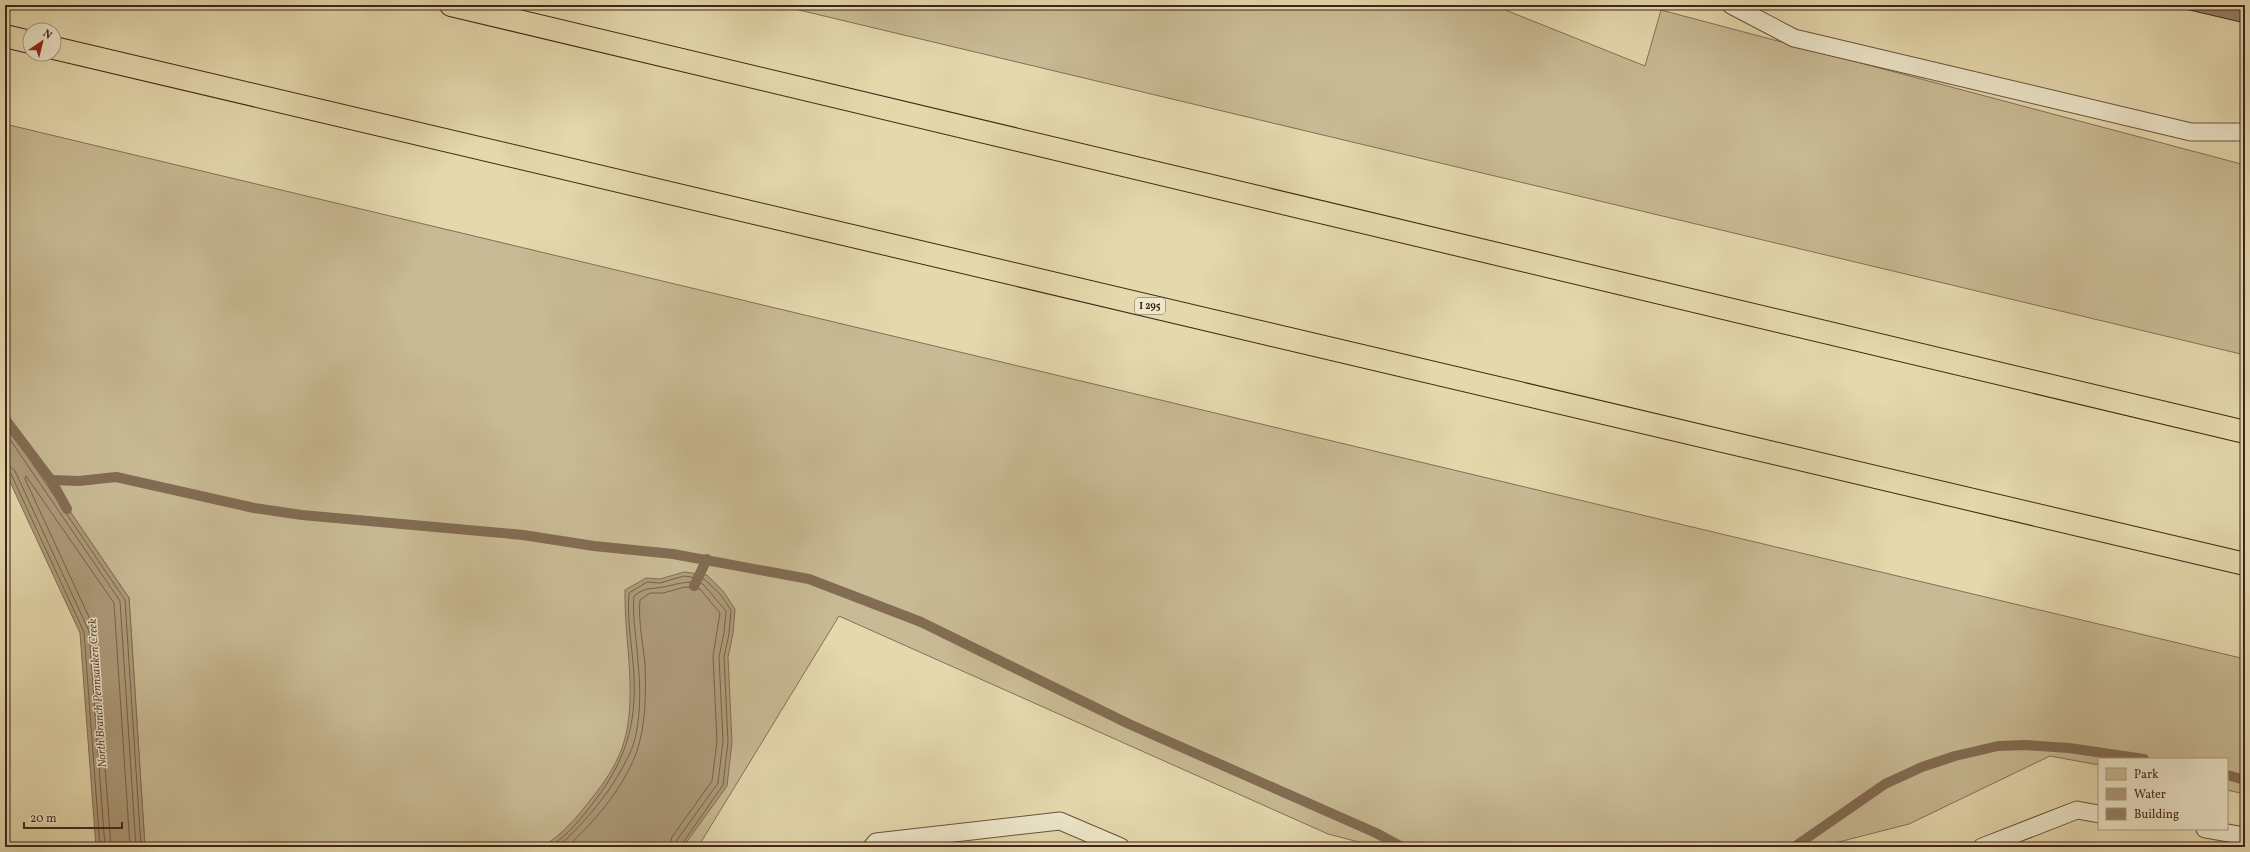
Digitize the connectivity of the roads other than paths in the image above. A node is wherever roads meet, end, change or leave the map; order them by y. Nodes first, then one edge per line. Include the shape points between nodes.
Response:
1 (451, 5) edge
2 (1731, 5) edge
3 (5, 36) edge
4 (22, 40) edge
5 (62, 50) edge
6 (2245, 132) edge
7 (2245, 432) edge
8 (2245, 564) edge
9 (2098, 814) edge
10 (2208, 830) edge
11 (2240, 839) edge
12 (872, 847) edge
13 (1122, 847) edge
14 (1982, 847) edge

1 - 7 highway
2 - 6 lane via 1802,40 2191,132
3 - 4 highway
5 - 8 highway, I 295
9 - 14 lane via 2076,810
10 - 11 lane
12 - 13 lane via 876,842 1060,821

